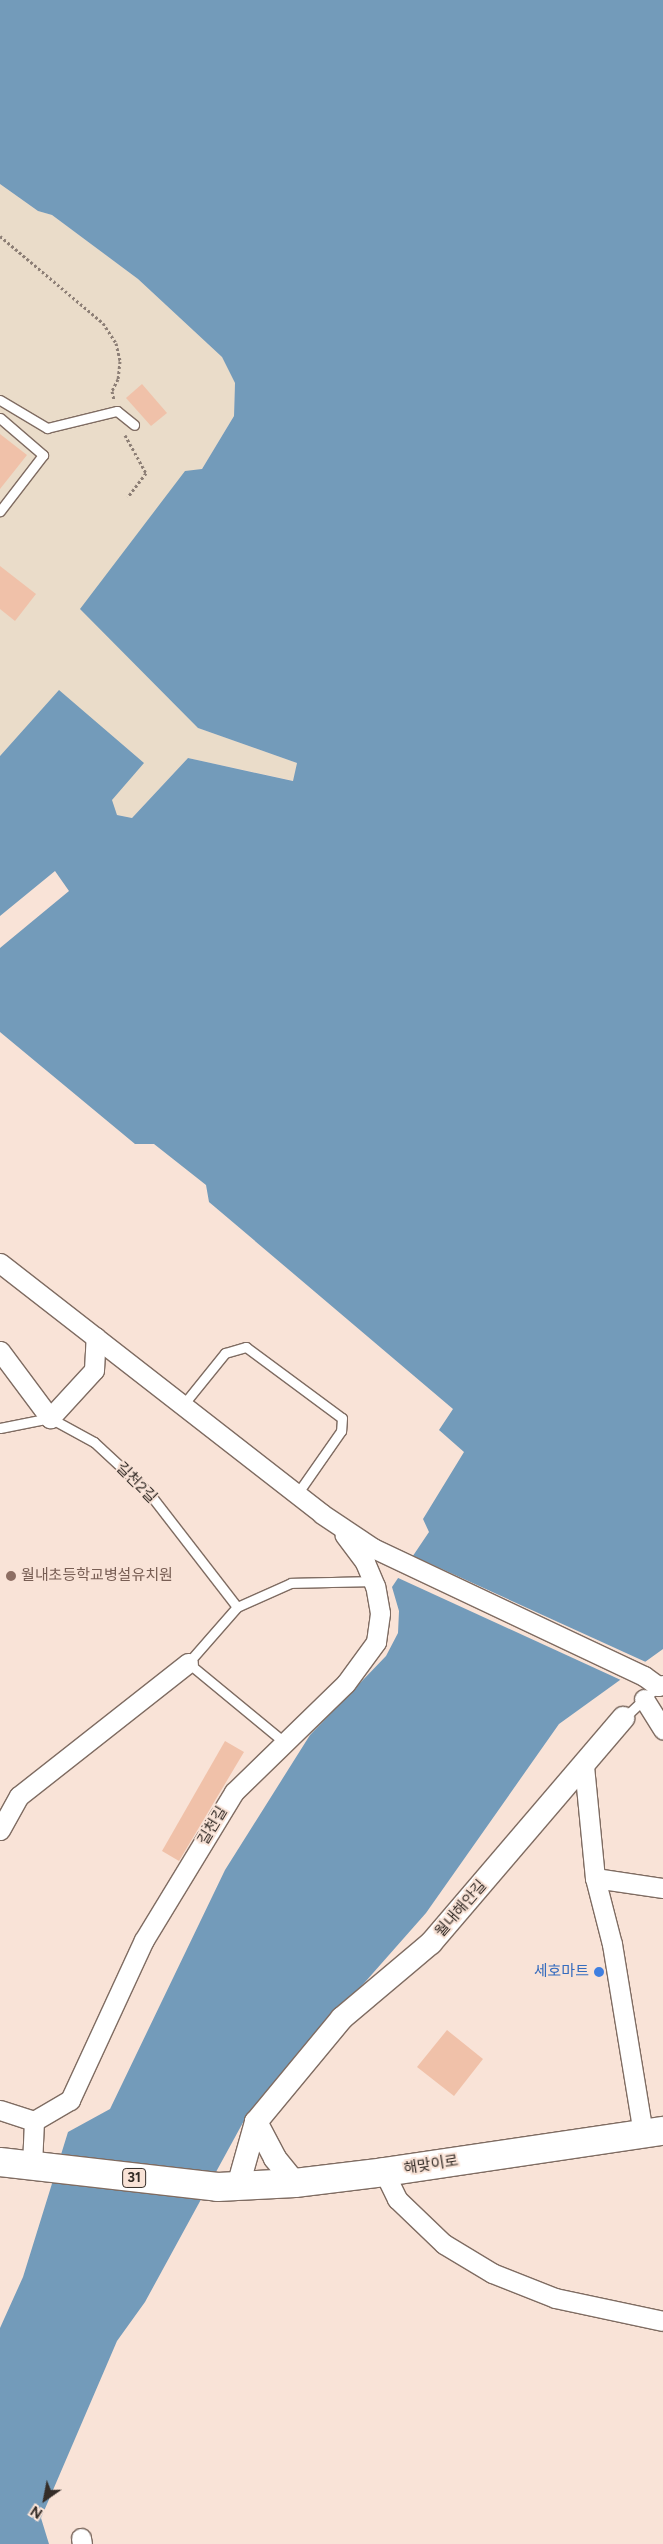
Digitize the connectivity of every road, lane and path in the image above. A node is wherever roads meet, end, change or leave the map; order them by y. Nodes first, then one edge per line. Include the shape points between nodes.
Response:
1 (0, 236) edge
2 (0, 400) edge
3 (117, 411) junction
4 (0, 418) edge
5 (134, 425) dead end
6 (128, 497) dead end
7 (0, 511) edge
8 (0, 1263) edge
9 (96, 1337) junction
10 (0, 1351) edge
11 (183, 1405) junction
12 (50, 1418) junction
13 (0, 1428) edge
14 (297, 1494) junction
15 (322, 1514) junction
16 (372, 1580) junction
17 (238, 1607) junction
18 (188, 1663) junction
19 (655, 1682) edge
20 (644, 1699) junction
21 (623, 1718) joint
22 (663, 1729) edge
23 (284, 1742) junction
24 (584, 1766) junction
25 (0, 1830) edge
26 (595, 1878) junction
27 (663, 1888) edge
28 (0, 2110) edge
29 (34, 2121) junction
30 (256, 2122) junction
31 (653, 2132) edge
32 (0, 2162) edge
33 (41, 2167) junction
34 (384, 2172) junction
35 (295, 2182) junction
36 (228, 2186) junction
37 (663, 2321) edge

1 - 3 path via 103,323 116,343 120,361 118,379 112,391
2 - 3 lane via 47,428
3 - 5 lane
3 - 6 path via 127,442 146,474
4 - 7 lane via 43,455
8 - 9 street
9 - 11 street
9 - 12 street via 94,1370
10 - 12 street
11 - 14 street
11 - 14 lane via 225,1353 246,1347 342,1418 341,1431
12 - 13 lane
12 - 17 lane, 길천2길 via 94,1442 149,1493
14 - 15 street
15 - 16 street, 길천길 via 346,1536 365,1562
15 - 19 street via 398,1563
16 - 17 lane via 291,1583
16 - 23 street, 길천길 via 380,1613 376,1642 346,1683
17 - 18 lane
18 - 23 lane
18 - 25 street via 19,1796
19 - 20 lane
20 - 21 lane
20 - 22 street
21 - 24 street, 월내해안길
23 - 29 street, 길천길 via 234,1792 144,1940 70,2100
24 - 26 street
24 - 30 street, 월내해안길 via 431,1943 342,2018
26 - 27 street
26 - 31 street, 해맞이로
28 - 29 street
29 - 33 street
30 - 35 street via 276,2158
30 - 36 street
31 - 34 main road, 해맞이로
32 - 33 main road, 31
33 - 36 main road, 31
34 - 35 main road, 해맞이로
34 - 37 street via 397,2199 444,2244 492,2273 556,2298
35 - 36 main road, 해맞이로

